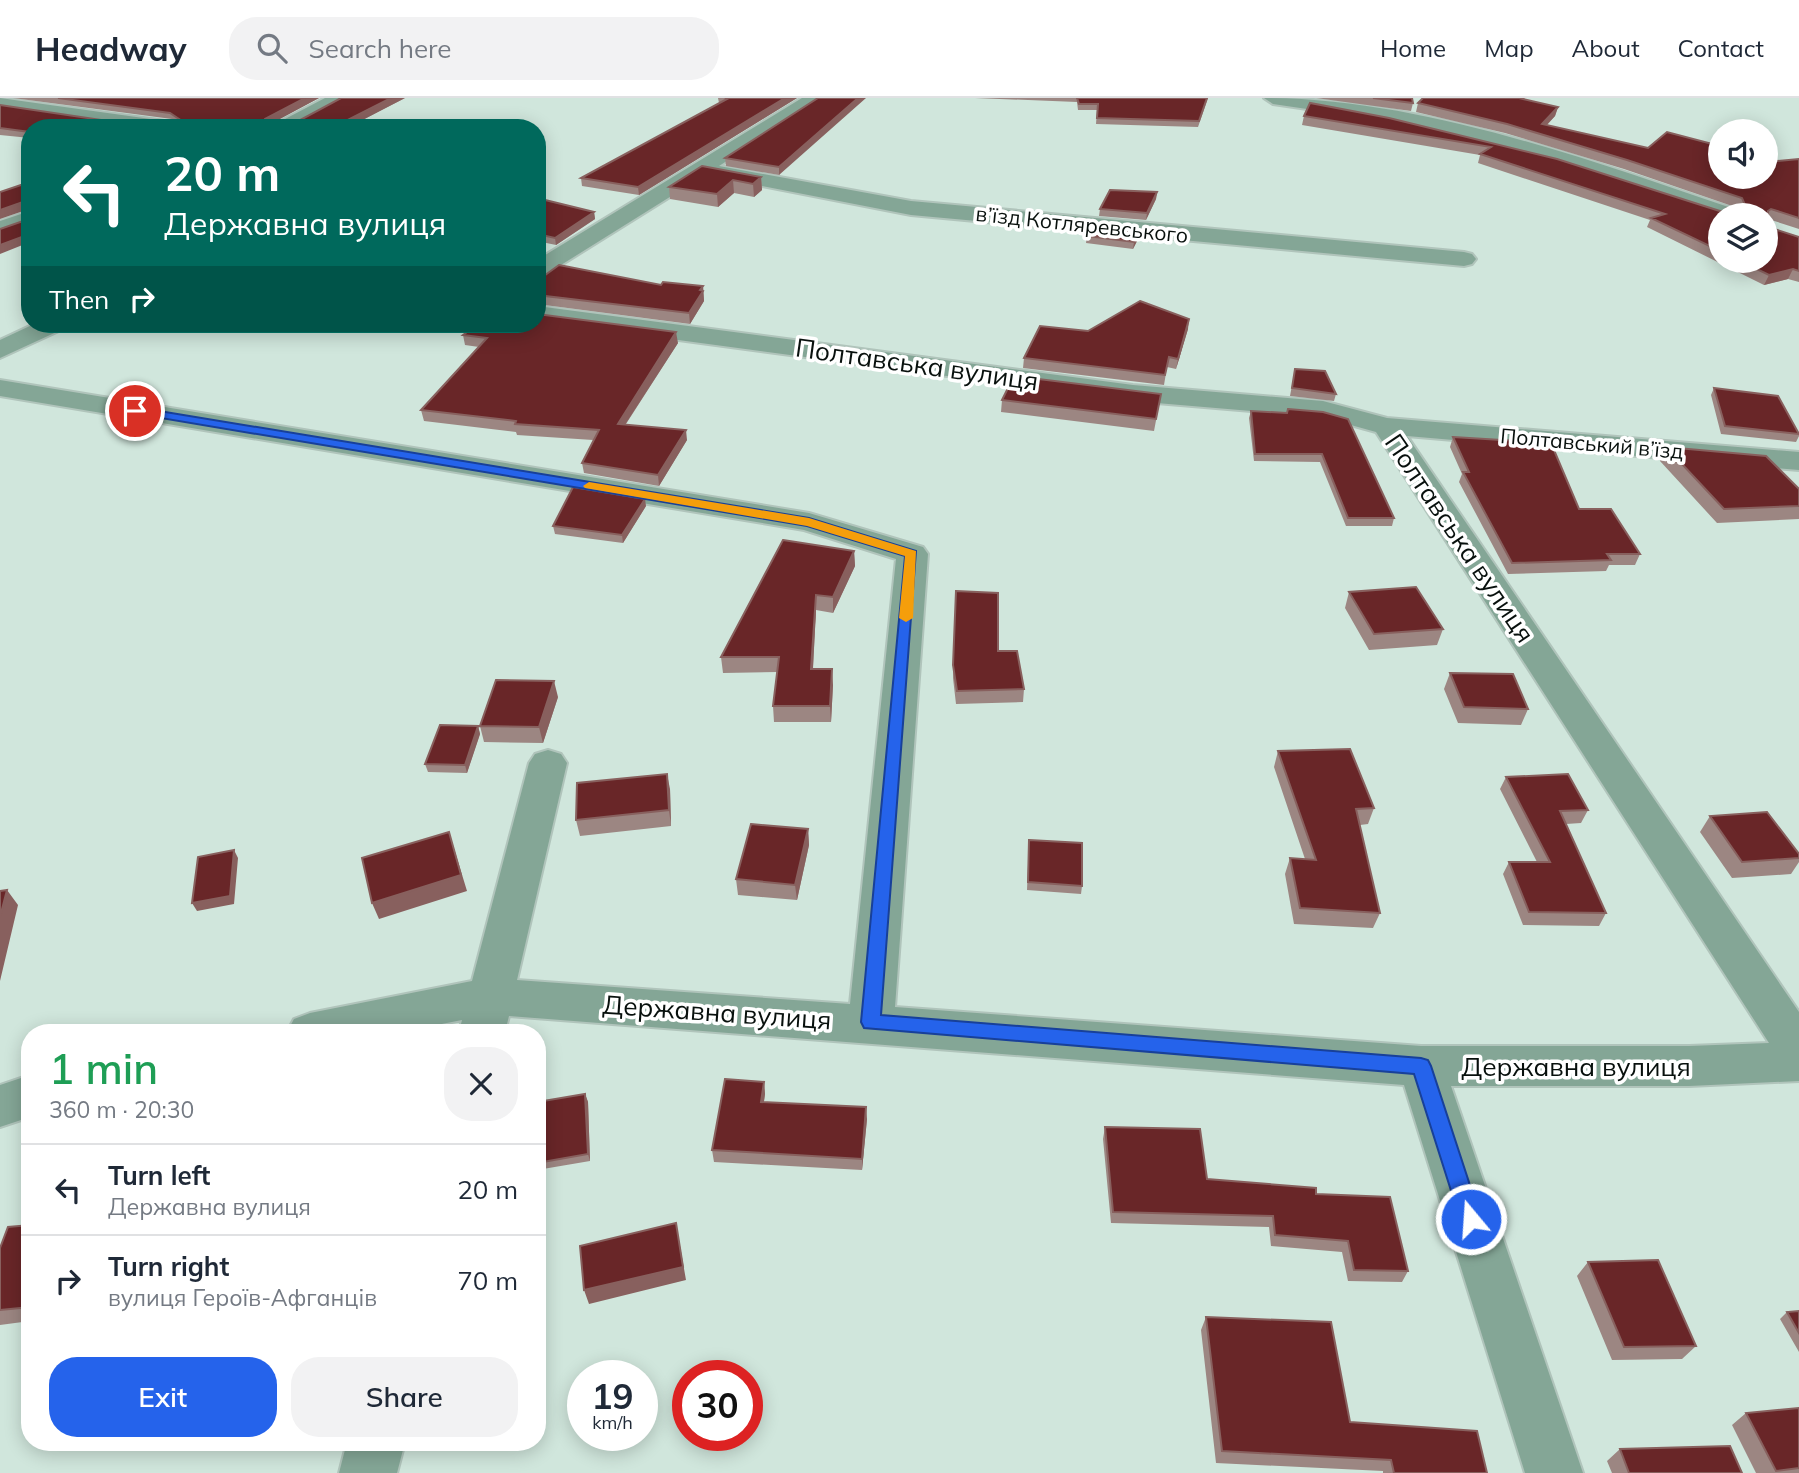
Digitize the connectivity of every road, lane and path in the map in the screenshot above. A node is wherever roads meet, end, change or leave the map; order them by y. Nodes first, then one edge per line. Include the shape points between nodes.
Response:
1 (340, 98) edge
2 (815, 98) edge
3 (1273, 98) edge
4 (0, 102) edge
5 (112, 119) edge
6 (297, 119) edge
7 (703, 170) junction
8 (1708, 208) edge
9 (21, 221) edge
10 (0, 228) edge
11 (1465, 259) dead end
12 (546, 265) edge
13 (546, 314) edge
14 (35, 333) edge
15 (0, 350) edge
16 (0, 388) edge
17 (1386, 426) junction
18 (1799, 461) edge
19 (548, 763) dead end
20 (487, 1014) edge
21 (871, 1022) junction
22 (389, 1024) edge
23 (1799, 1051) edge
24 (1799, 1061) edge
25 (1421, 1066) junction
26 (21, 1099) edge
27 (0, 1106) edge
28 (374, 1451) edge
29 (368, 1473) edge
30 (1553, 1473) edge

1 - 6 street
2 - 7 street
3 - 8 street via 1378,112
4 - 5 street
7 - 11 street, в’їзд Котляревського via 911,208
7 - 12 street
9 - 10 street
13 - 17 street, Полтавська вулиця via 1133,393 1323,409
14 - 15 street
16 - 21 street via 809,522 912,554
17 - 18 street, Полтавський в’їзд
17 - 23 street, Полтавська вулиця
19 - 20 street
20 - 21 street, Державна вулиця
20 - 22 street, Державна вулиця
21 - 25 street, Державна вулиця
24 - 25 street, Державна вулиця via 1689,1066
25 - 30 street
26 - 27 street
28 - 29 street

